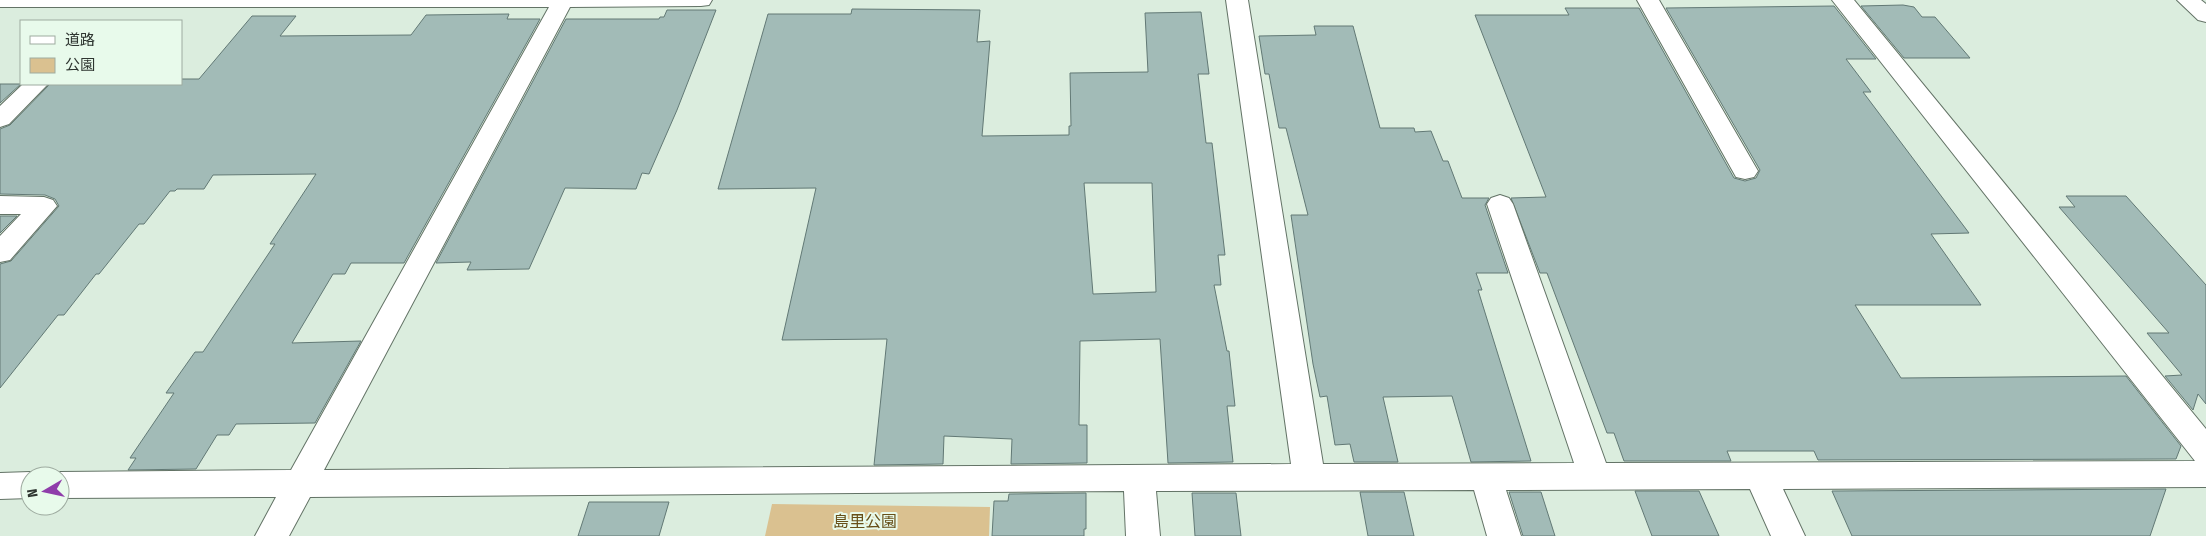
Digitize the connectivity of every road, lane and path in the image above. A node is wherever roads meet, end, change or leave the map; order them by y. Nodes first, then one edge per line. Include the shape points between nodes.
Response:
1 (702, 0) edge
2 (1237, 0) edge
3 (1648, 0) edge
4 (1843, 0) edge
5 (2188, 0) edge
6 (0, 1) edge
7 (118, 1) junction
8 (563, 1) edge
9 (2206, 16) edge
10 (99, 20) edge
11 (35, 85) edge
12 (0, 120) edge
13 (1744, 171) dead end
14 (1500, 204) dead end
15 (0, 205) edge
16 (0, 252) edge
17 (2206, 452) edge
18 (2206, 474) edge
19 (1309, 477) junction
20 (1595, 477) junction
21 (1761, 477) junction
22 (1139, 478) junction
23 (1486, 478) junction
24 (301, 483) junction
25 (20, 485) edge
26 (70, 485) edge
27 (0, 486) edge
28 (272, 536) edge
29 (1143, 536) edge
30 (1504, 536) edge
31 (1788, 536) edge

1 - 8 street
2 - 19 street
3 - 13 street
4 - 17 street
5 - 9 street
6 - 7 street
7 - 8 street
7 - 10 street
8 - 24 street
11 - 12 street
14 - 20 street
15 - 16 street via 44,206
18 - 21 street
19 - 22 street
19 - 23 street
20 - 21 street
20 - 23 street
21 - 31 street
22 - 24 street
22 - 29 street
23 - 30 street
24 - 26 street
24 - 28 street
25 - 27 street

